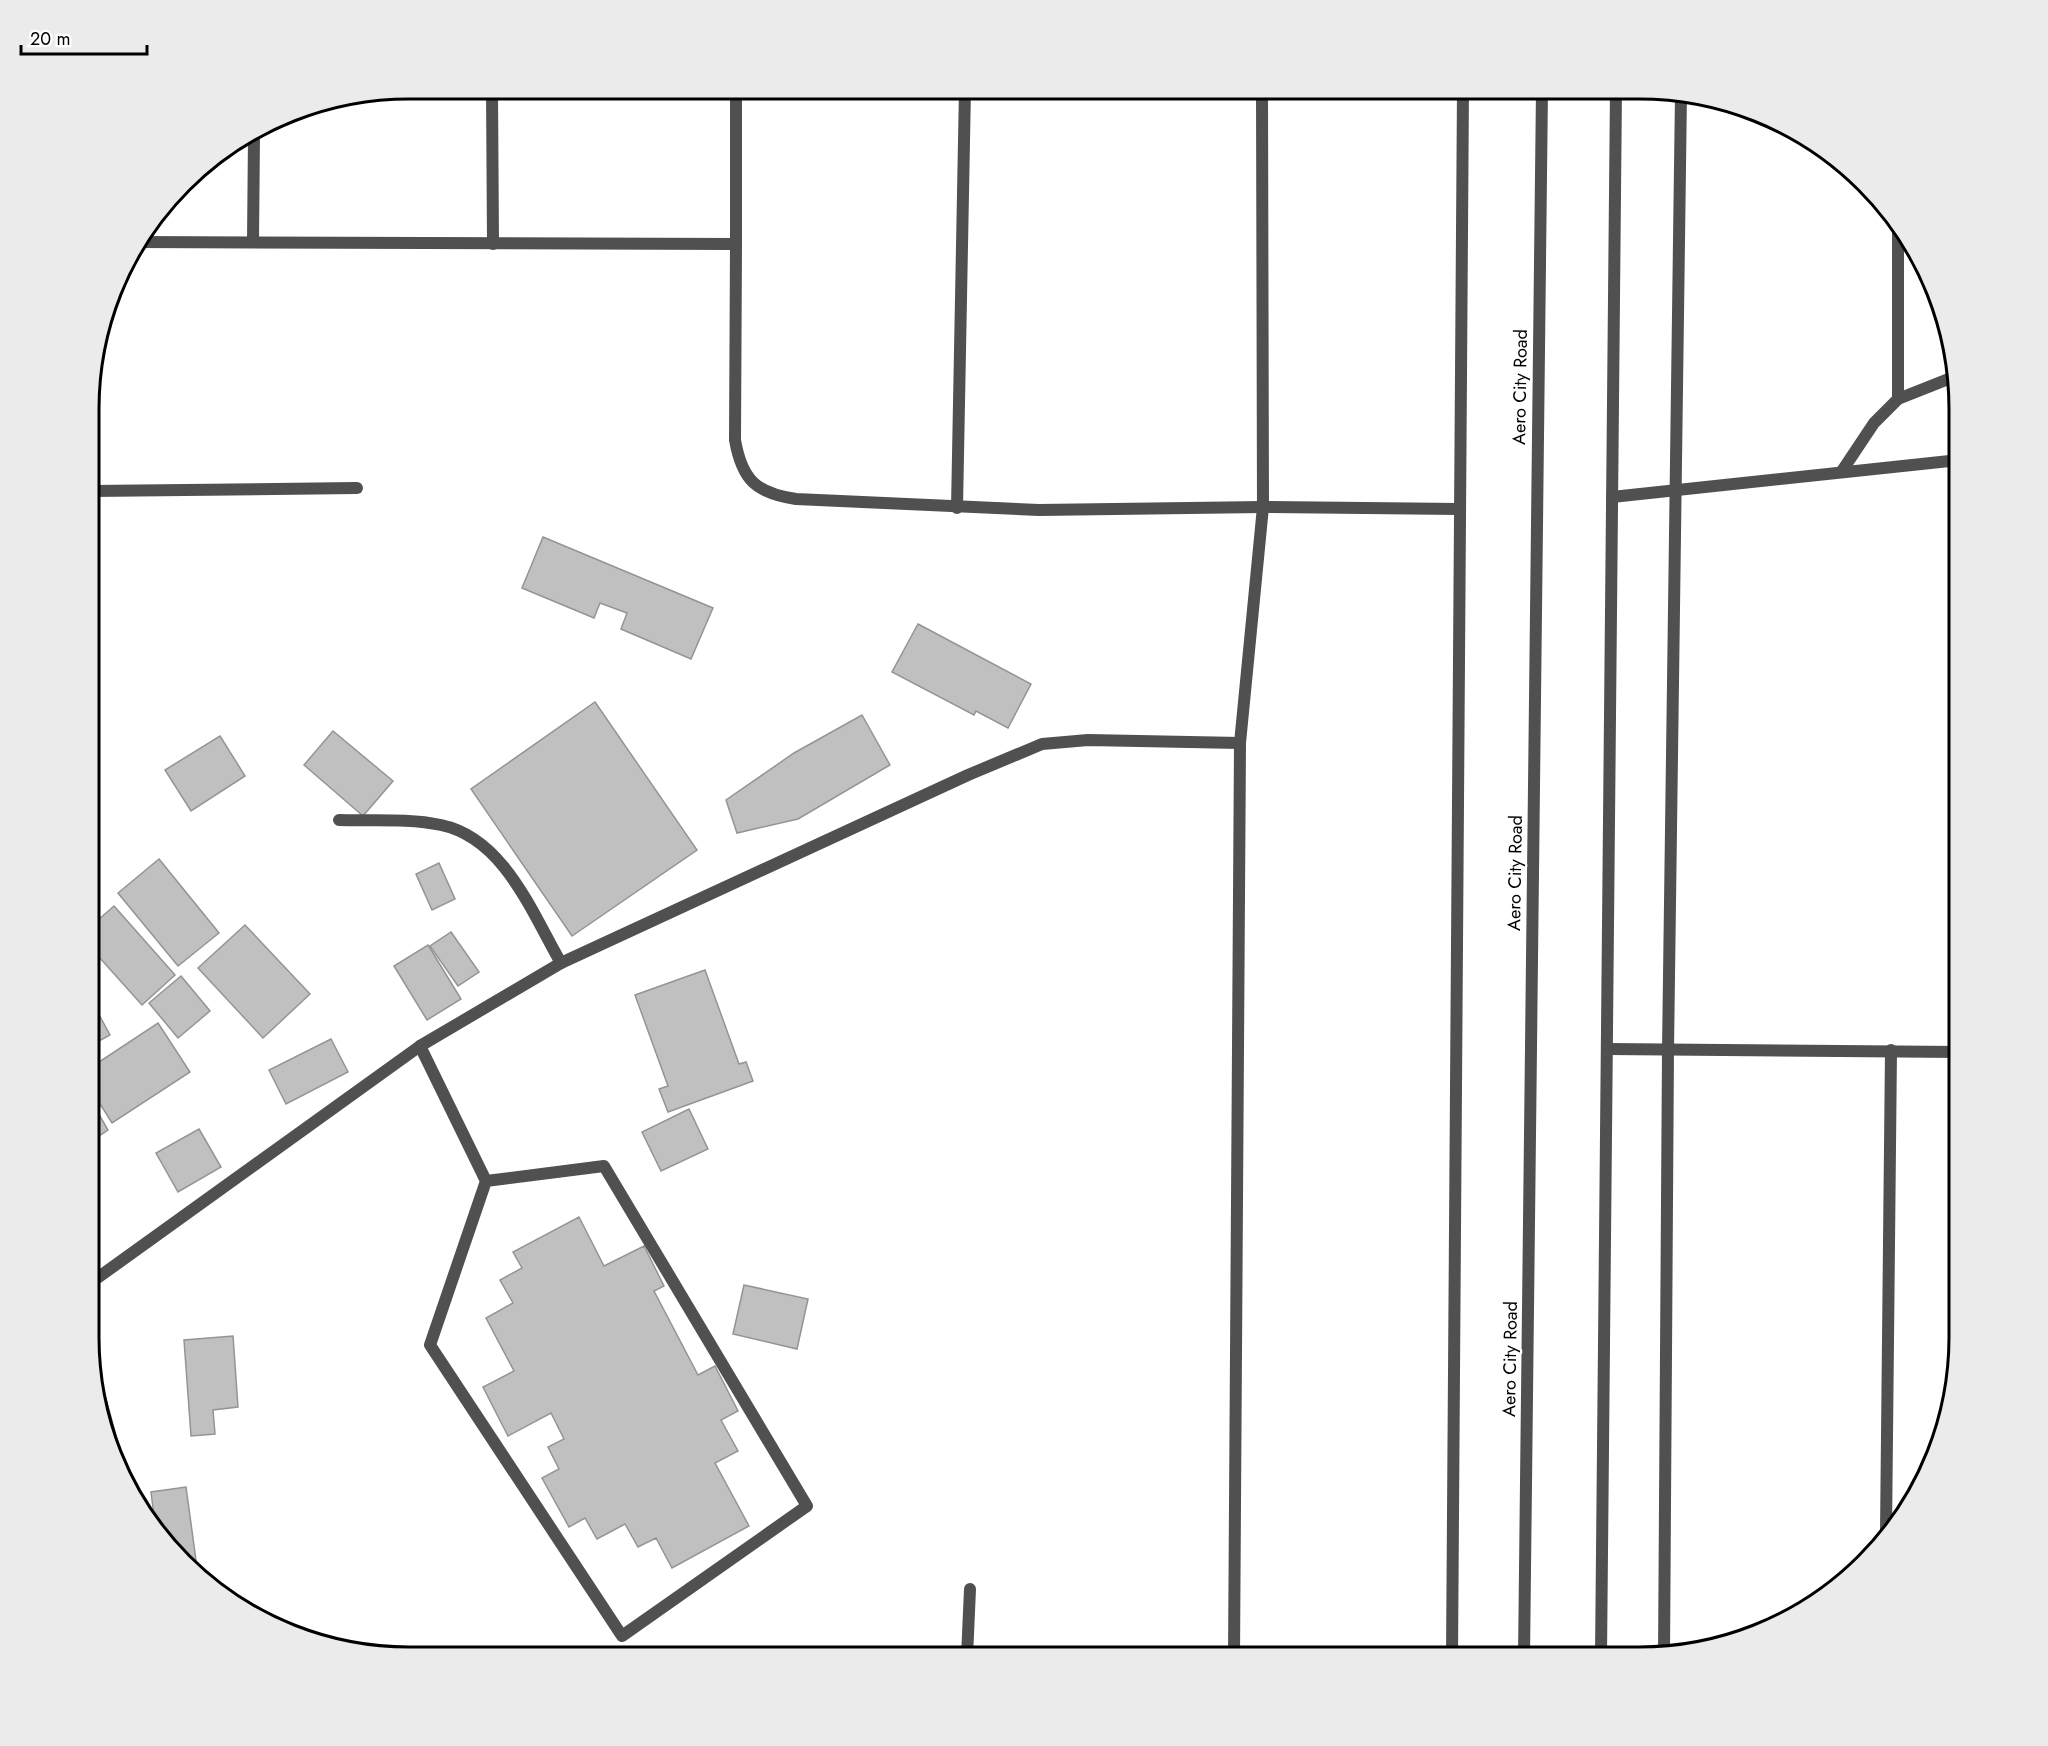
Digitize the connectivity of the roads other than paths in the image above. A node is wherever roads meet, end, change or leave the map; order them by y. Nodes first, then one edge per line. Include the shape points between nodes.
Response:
1 (492, 99) edge
2 (736, 99) edge
3 (965, 99) edge
4 (1262, 99) edge
5 (1463, 99) edge
6 (1542, 99) edge
7 (1616, 99) edge
8 (1681, 102) edge
9 (254, 140) edge
10 (1898, 239) edge
11 (254, 241) junction
12 (148, 242) edge
13 (493, 244) junction
14 (736, 244) junction
15 (1947, 380) edge
16 (1898, 399) junction
17 (1949, 461) edge
18 (1842, 471) junction
19 (357, 488) dead end
20 (1677, 488) junction
21 (99, 491) edge
22 (1612, 497) junction
23 (1263, 507) junction
24 (957, 508) junction
25 (1459, 509) junction
26 (1240, 743) junction
27 (339, 820) dead end
28 (561, 963) junction
29 (420, 1046) junction
30 (1608, 1049) junction
31 (1668, 1050) junction
32 (1891, 1050) junction
33 (1949, 1052) edge
34 (486, 1181) junction
35 (99, 1277) edge
36 (1886, 1524) edge
37 (970, 1589) dead end
38 (1664, 1646) edge
39 (967, 1647) edge
40 (1234, 1647) edge
41 (1452, 1647) edge
42 (1524, 1647) edge
43 (1601, 1647) edge

1 - 13 street
2 - 14 street
3 - 24 street
4 - 23 street
5 - 25 street
6 - 42 street, Aero City Road
7 - 22 street
8 - 20 street
9 - 11 street
10 - 16 street
11 - 12 street
11 - 13 street
13 - 14 street
14 - 24 street via 735,440 739,464 749,481 773,495 796,499
15 - 16 street
16 - 18 street via 1874,423
17 - 18 street
18 - 20 street
19 - 21 street
20 - 22 street
20 - 31 street
22 - 30 street
23 - 24 street
23 - 25 street
23 - 26 street
25 - 41 street
26 - 28 street via 1088,740 1042,744
26 - 40 street
27 - 28 street via 441,825 467,835 505,867
28 - 29 street
29 - 34 street
29 - 35 street
30 - 31 street
30 - 43 street
31 - 32 street
31 - 38 street
32 - 33 street
32 - 36 street
34 - 34 street via 604,1166 807,1506 621,1636 430,1345
37 - 39 street

